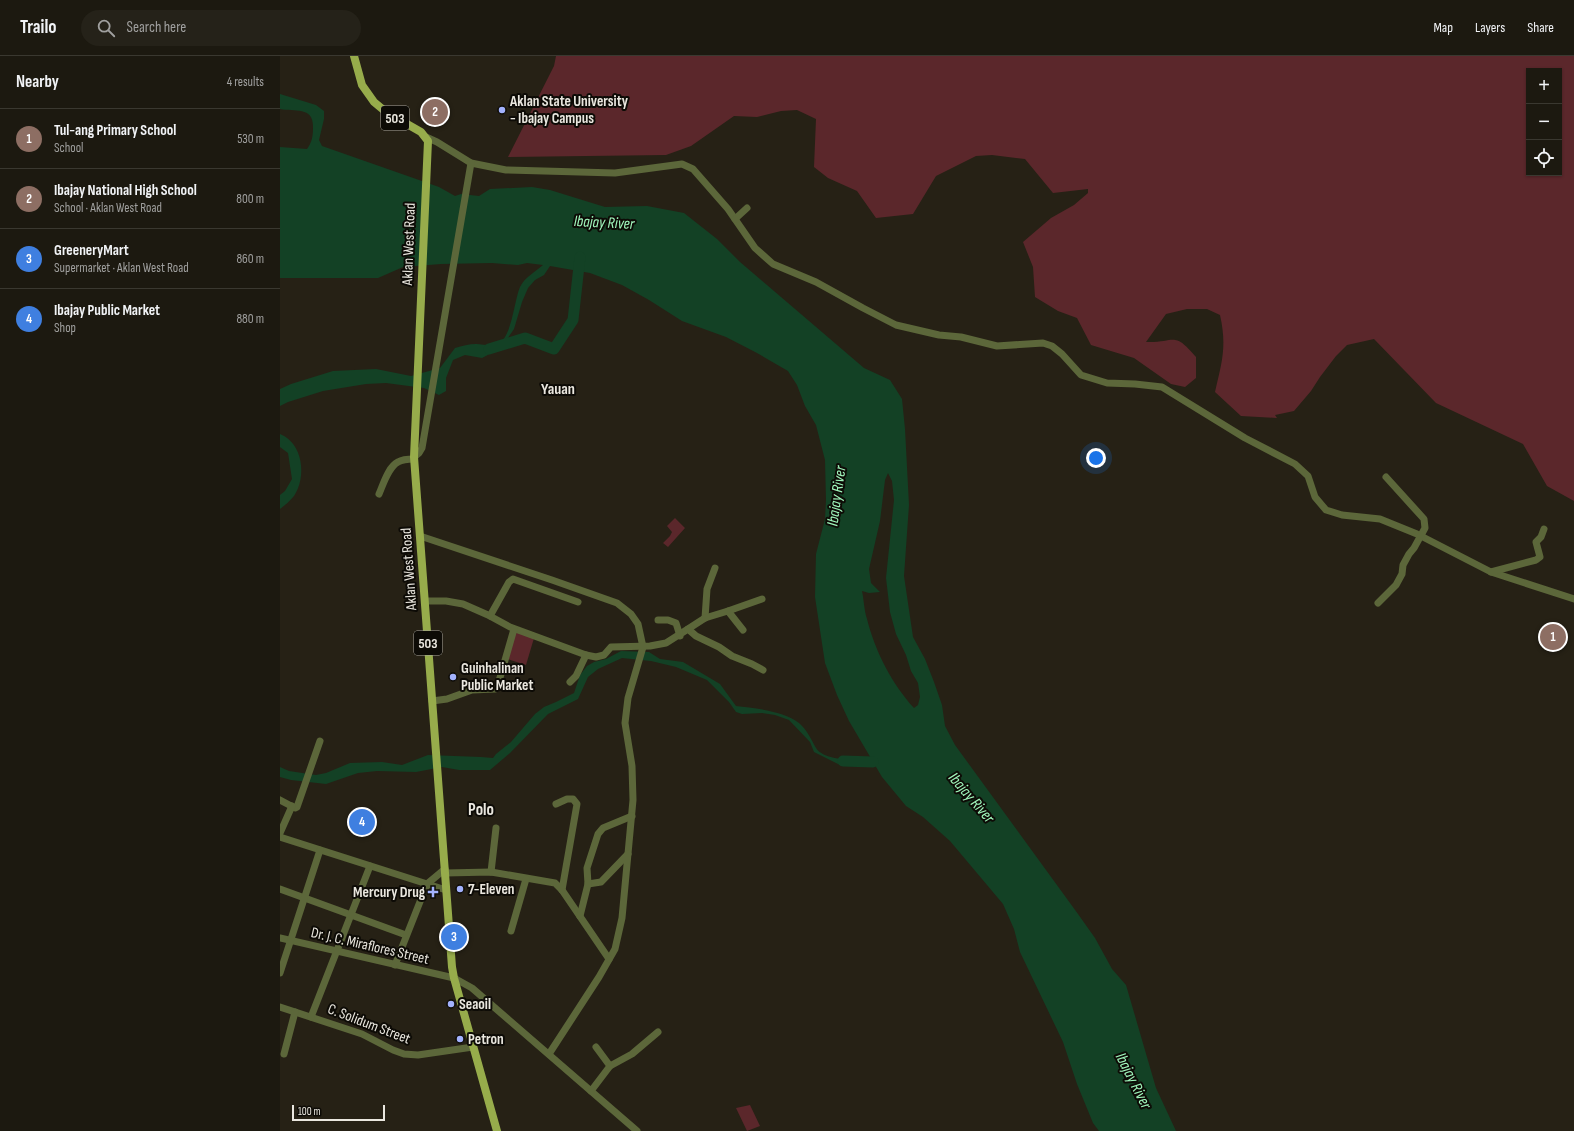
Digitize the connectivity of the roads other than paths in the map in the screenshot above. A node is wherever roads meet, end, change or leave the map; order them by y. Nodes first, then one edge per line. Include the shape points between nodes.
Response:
1 (354, 56) edge
2 (426, 137) junction
3 (471, 163) junction
4 (747, 208) dead end
5 (735, 219) junction
6 (414, 458) junction
7 (1386, 477) dead end
8 (379, 494) dead end
9 (1544, 529) dead end
10 (420, 536) junction
11 (1421, 536) junction
12 (715, 568) dead end
13 (1491, 572) junction
14 (762, 598) dead end
15 (1574, 600) edge
16 (425, 601) junction
17 (578, 602) dead end
18 (1378, 604) dead end
19 (728, 611) junction
20 (490, 616) junction
21 (705, 618) junction
22 (658, 620) dead end
23 (514, 629) junction
24 (688, 630) junction
25 (743, 630) dead end
26 (680, 636) junction
27 (643, 646) junction
28 (586, 655) junction
29 (763, 670) dead end
30 (570, 682) dead end
31 (432, 701) junction
32 (320, 741) dead end
33 (280, 800) edge
34 (556, 804) dead end
35 (292, 806) junction
36 (632, 816) junction
37 (496, 828) dead end
38 (280, 833) edge
39 (280, 836) edge
40 (320, 850) junction
41 (628, 854) junction
42 (370, 866) junction
43 (445, 871) junction
44 (491, 872) junction
45 (526, 879) junction
46 (427, 884) junction
47 (588, 884) junction
48 (280, 889) edge
49 (446, 890) junction
50 (562, 890) junction
51 (305, 898) junction
52 (351, 915) junction
53 (580, 916) junction
54 (511, 931) dead end
55 (406, 935) junction
56 (280, 938) edge
57 (290, 941) junction
58 (337, 952) junction
59 (609, 959) junction
60 (395, 965) junction
61 (280, 973) edge
62 (454, 978) junction
63 (280, 1007) edge
64 (295, 1012) junction
65 (312, 1017) junction
66 (658, 1032) dead end
67 (473, 1047) junction
68 (596, 1047) dead end
69 (284, 1054) dead end
70 (549, 1054) junction
71 (610, 1066) junction
72 (591, 1091) junction
73 (497, 1131) edge
74 (637, 1131) edge

1 - 2 main road, 503 via 362,85 374,102
2 - 3 street
2 - 6 main road, Aklan West Road / 503 via 428,141
3 - 5 street via 525,172 615,173 682,164 693,169
3 - 6 street via 422,448
4 - 5 street
5 - 11 street via 755,248 773,264 816,282 896,325 939,335 961,336 997,346 1043,343 1062,354 1080,375 1107,384 1162,387 1245,438 1295,464 1308,476 1315,497 1326,510 1342,515 1380,519
6 - 8 street via 398,461 390,469
6 - 10 main road, Aklan West Road / 503
7 - 11 street via 1424,519 1425,528
9 - 13 street via 1541,538 1536,542 1540,557
10 - 16 main road, Aklan West Road / 503
10 - 27 street via 617,604 631,614 638,624
11 - 13 street
11 - 18 street via 1403,565 1396,586
12 - 21 street via 707,589
13 - 15 street
14 - 19 street
16 - 20 street via 463,604
16 - 31 main road, Aklan West Road / 503
17 - 20 street via 512,579
19 - 21 street
19 - 25 street
20 - 23 street
21 - 24 street
22 - 26 street via 676,623
23 - 28 street
23 - 31 street via 497,688 472,690 447,699
24 - 26 street
24 - 29 street via 732,656
26 - 27 street via 666,643
27 - 28 street via 611,647 602,657
27 - 36 street via 628,698 625,723 632,766
28 - 30 street via 576,676
31 - 43 main road, Aklan West Road / 503
32 - 35 street via 297,807
33 - 35 street
34 - 50 street via 573,799 577,804
35 - 38 street
36 - 41 street
36 - 47 street via 603,828 598,834 587,868
37 - 44 street
39 - 40 street
40 - 42 street
40 - 51 street
41 - 47 street via 601,882
41 - 59 street via 622,918 615,949
42 - 46 street
42 - 52 street
43 - 44 street
43 - 46 street
43 - 49 main road, Aklan West Road / 503
44 - 45 street
45 - 50 street via 555,883
45 - 54 street
46 - 49 street
46 - 55 street
47 - 53 street
48 - 51 street
49 - 62 main road, Aklan West Road / 503
50 - 53 street
51 - 52 street
51 - 57 street
52 - 55 street
52 - 58 street
53 - 59 street
55 - 60 street
56 - 57 street, Dr. J. C. Miraflores Street
57 - 58 street, Dr. J. C. Miraflores Street
57 - 61 street
58 - 60 street, Dr. J. C. Miraflores Street
58 - 65 street
59 - 70 street
60 - 62 street, Dr. J. C. Miraflores Street
62 - 67 main road, Aklan West Road / 503
62 - 70 street, Dr. J. C. Miraflores Street via 472,988
63 - 64 street, C. Solidum Street
64 - 65 street, C. Solidum Street
64 - 69 street
65 - 67 street, C. Solidum Street via 362,1034 404,1054 418,1055
66 - 71 street via 632,1054
67 - 73 main road, Aklan West Road / 503
68 - 71 street
70 - 72 street, Dr. J. C. Miraflores Street
71 - 72 street
72 - 74 street, Dr. J. C. Miraflores Street

